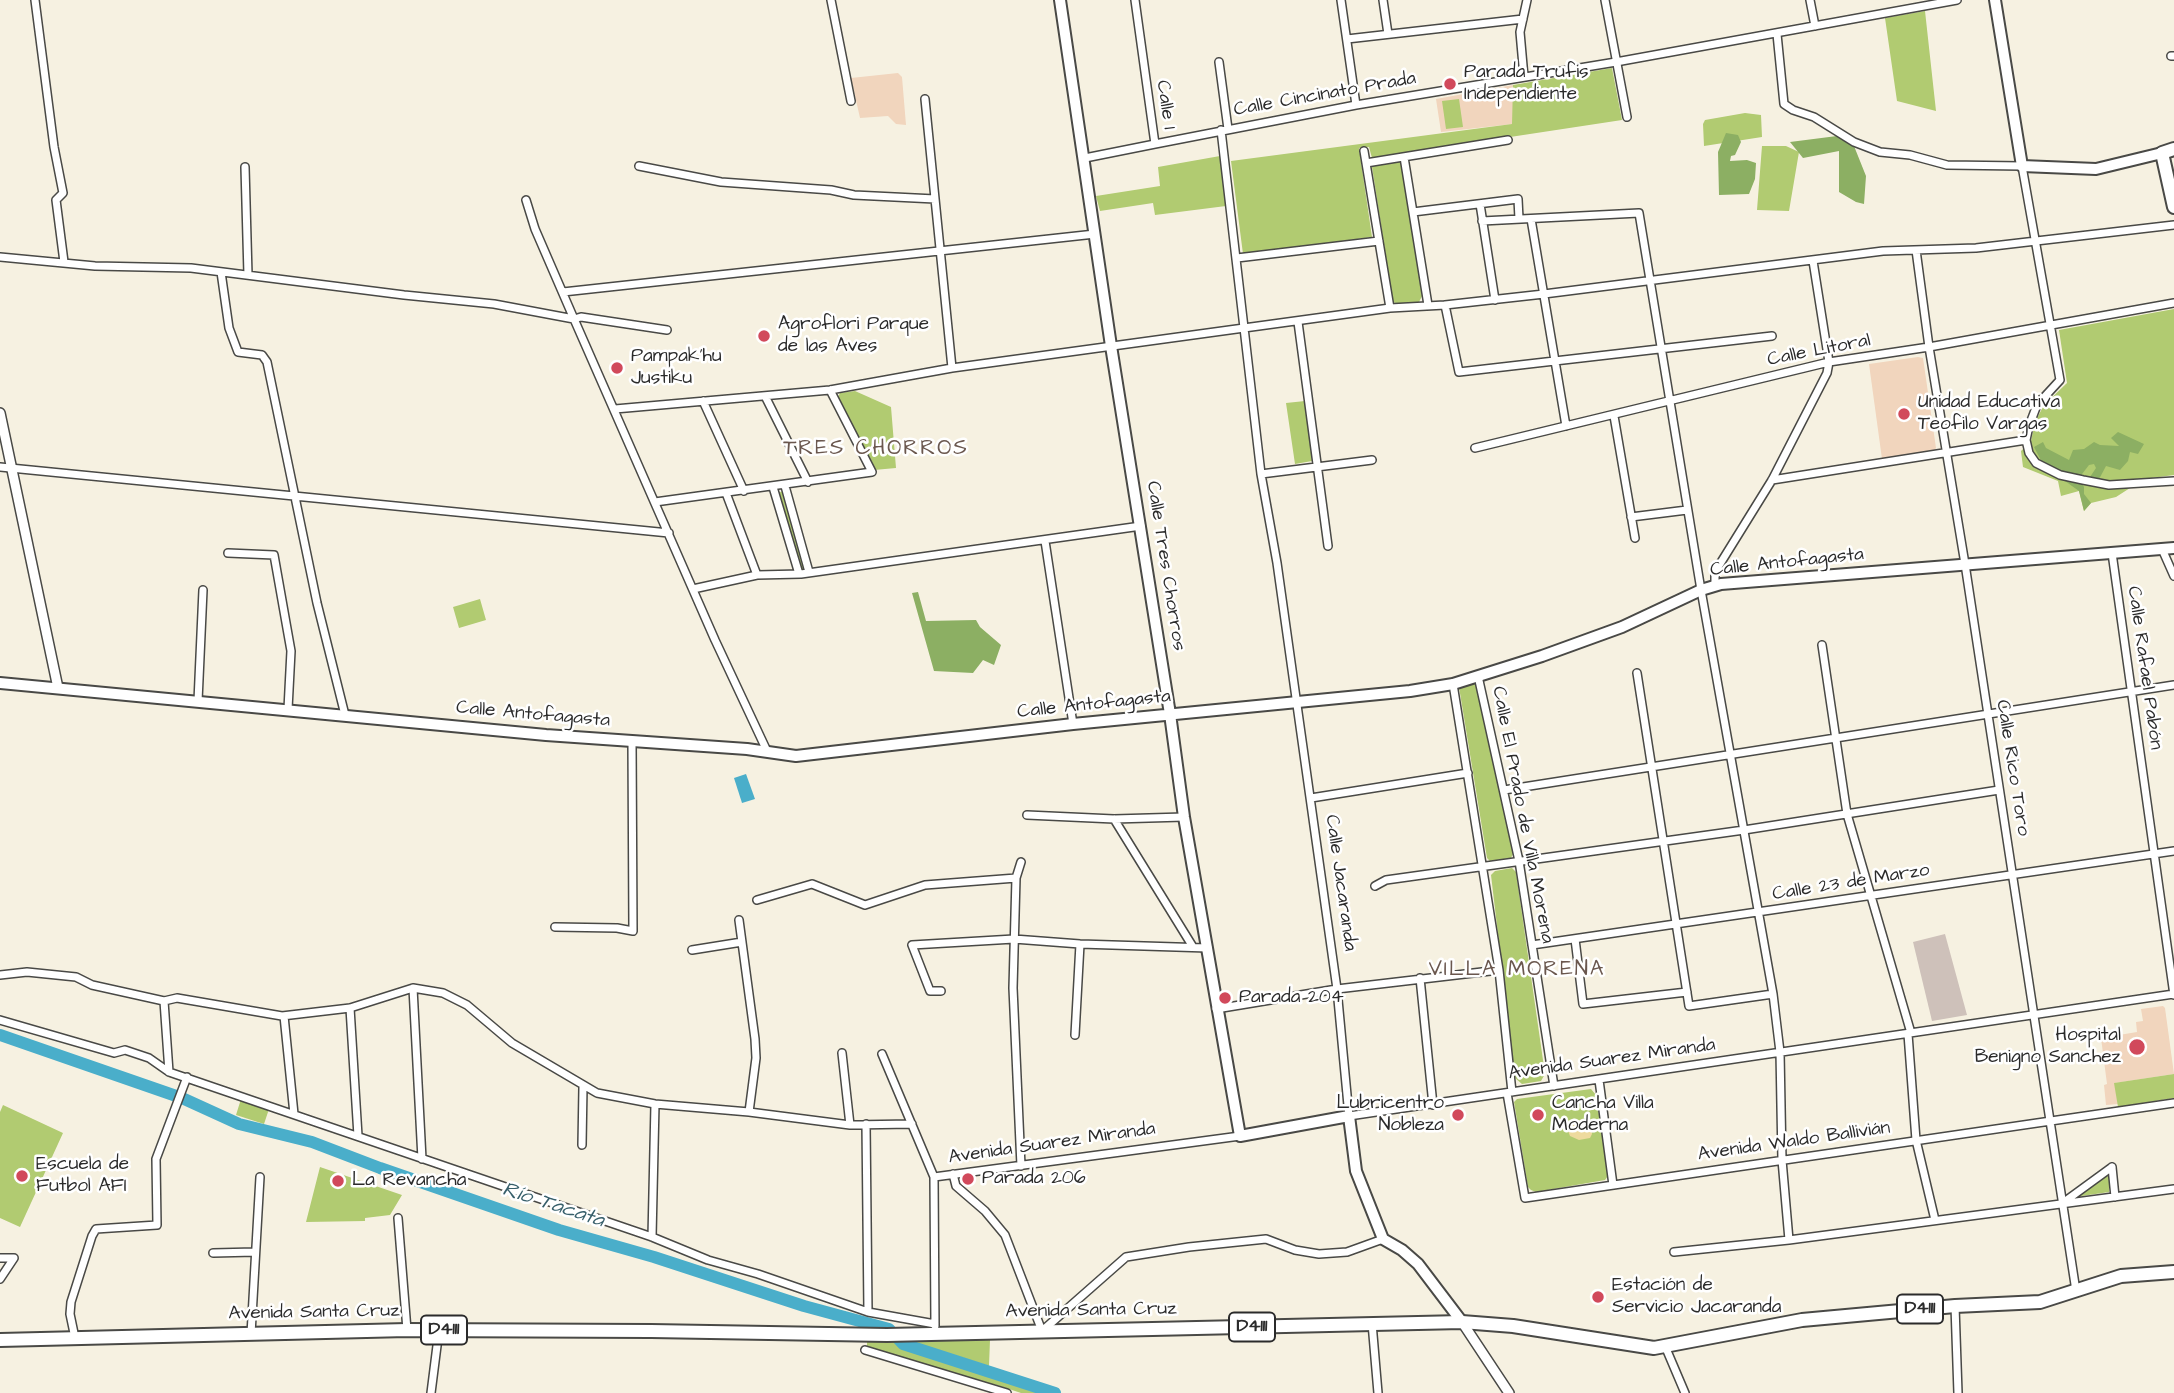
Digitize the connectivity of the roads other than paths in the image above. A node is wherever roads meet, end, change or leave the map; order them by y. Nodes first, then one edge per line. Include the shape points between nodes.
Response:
1 (34, 0) edge
2 (831, 0) edge
3 (1060, 0) edge
4 (1135, 0) edge
5 (1341, 0) edge
6 (1383, 0) edge
7 (1527, 0) edge
8 (1605, 0) edge
9 (1810, 0) edge
10 (1957, 0) edge
11 (1995, 0) edge
12 (1523, 19) junction
13 (1815, 26) junction
14 (1388, 34) junction
15 (1777, 34) junction
16 (1347, 39) junction
17 (1219, 62) dead end
18 (1616, 62) junction
19 (1524, 77) junction
20 (925, 99) dead end
21 (850, 101) dead end
22 (1356, 105) junction
23 (1627, 117) dead end
24 (1225, 130) junction
25 (1508, 140) dead end
26 (1155, 145) junction
27 (1364, 151) dead end
28 (2168, 151) edge
29 (1404, 157) junction
30 (1085, 159) junction
31 (1366, 163) junction
32 (639, 166) dead end
33 (2022, 166) junction
34 (245, 167) dead end
35 (934, 199) junction
36 (526, 200) dead end
37 (1480, 204) junction
38 (2174, 207) edge
39 (1413, 212) junction
40 (1519, 219) junction
41 (1531, 219) junction
42 (1482, 221) junction
43 (2174, 226) edge
44 (1095, 234) junction
45 (1379, 241) junction
46 (2036, 241) junction
47 (1916, 250) junction
48 (939, 252) junction
49 (0, 257) edge
50 (1237, 258) junction
51 (64, 261) junction
52 (1813, 261) junction
53 (221, 272) junction
54 (248, 275) junction
55 (1652, 281) junction
56 (563, 292) junction
57 (1544, 294) junction
58 (1495, 300) junction
59 (2174, 303) edge
60 (1428, 305) junction
61 (1445, 305) junction
62 (1390, 308) junction
63 (573, 319) junction
64 (1298, 322) junction
65 (2050, 324) junction
66 (1245, 328) junction
67 (667, 330) dead end
68 (1772, 336) dead end
69 (1111, 346) junction
70 (1928, 347) junction
71 (1661, 348) junction
72 (1555, 362) junction
73 (1829, 362) junction
74 (953, 368) junction
75 (830, 390) junction
76 (765, 396) junction
77 (704, 401) junction
78 (1671, 401) junction
79 (615, 409) junction
80 (0, 414) edge
81 (1614, 416) junction
82 (1566, 426) junction
83 (2026, 440) junction
84 (1475, 448) dead end
85 (1947, 454) junction
86 (1372, 460) dead end
87 (1316, 466) junction
88 (5, 468) edge
89 (1261, 474) junction
90 (1772, 480) junction
91 (2174, 481) edge
92 (808, 482) junction
93 (785, 486) junction
94 (773, 487) junction
95 (744, 491) junction
96 (726, 493) junction
97 (294, 496) junction
98 (655, 502) junction
99 (1687, 510) junction
100 (1631, 517) junction
101 (1141, 526) junction
102 (669, 533) junction
103 (1635, 538) dead end
104 (1045, 541) junction
105 (1328, 547) dead end
106 (2174, 548) edge
107 (2162, 549) junction
108 (2112, 552) junction
109 (228, 553) dead end
110 (1965, 564) junction
111 (809, 572) junction
112 (799, 574) junction
113 (757, 575) junction
114 (2174, 576) edge
115 (1715, 585) junction
116 (693, 589) junction
117 (203, 590) dead end
118 (1701, 590) junction
119 (1822, 645) dead end
120 (1637, 673) dead end
121 (1478, 676) junction
122 (0, 682) edge
123 (1452, 684) junction
124 (2174, 685) edge
125 (58, 688) junction
126 (2131, 691) junction
127 (198, 701) junction
128 (1297, 702) junction
129 (288, 709) junction
130 (1987, 713) junction
131 (1170, 714) junction
132 (345, 715) junction
133 (1073, 724) junction
134 (1836, 737) junction
135 (632, 742) junction
136 (766, 751) junction
137 (1730, 754) junction
138 (1651, 766) junction
139 (1468, 773) junction
140 (1504, 790) junction
141 (1999, 790) junction
142 (1311, 798) junction
143 (1847, 814) junction
144 (1027, 815) dead end
145 (1184, 817) junction
146 (1114, 819) junction
147 (1744, 830) junction
148 (1664, 841) junction
149 (2174, 851) edge
150 (2153, 854) junction
151 (1519, 861) junction
152 (1021, 862) dead end
153 (1483, 866) junction
154 (2013, 876) junction
155 (1016, 878) junction
156 (1375, 886) dead end
157 (1871, 896) junction
158 (757, 900) dead end
159 (1759, 913) junction
160 (739, 920) dead end
161 (1676, 923) junction
162 (555, 927) dead end
163 (1014, 939) junction
164 (1575, 939) junction
165 (742, 942) junction
166 (1080, 944) junction
167 (1532, 945) junction
168 (1193, 947) junction
169 (1208, 948) junction
170 (692, 950) dead end
171 (1499, 970) junction
172 (0, 975) edge
173 (1420, 978) junction
174 (413, 988) junction
175 (1338, 989) junction
176 (942, 991) dead end
177 (1687, 992) junction
178 (1773, 994) junction
179 (2174, 994) edge
180 (164, 1001) junction
181 (350, 1008) junction
182 (1216, 1009) junction
183 (2035, 1015) junction
184 (284, 1016) junction
185 (0, 1020) edge
186 (1910, 1034) junction
187 (1075, 1035) dead end
188 (1780, 1052) junction
189 (842, 1053) dead end
190 (883, 1054) dead end
191 (169, 1072) junction
192 (187, 1077) junction
193 (1599, 1080) junction
194 (1554, 1086) junction
195 (583, 1087) junction
196 (1510, 1093) junction
197 (2174, 1103) edge
198 (655, 1104) junction
199 (1433, 1105) junction
200 (749, 1112) junction
201 (294, 1114) junction
202 (1349, 1116) junction
203 (2051, 1122) junction
204 (866, 1124) junction
205 (912, 1124) junction
206 (850, 1125) junction
207 (358, 1136) junction
208 (1240, 1136) junction
209 (1916, 1140) junction
210 (583, 1146) dead end
211 (422, 1159) junction
212 (1782, 1160) junction
213 (1021, 1166) junction
214 (953, 1174) junction
215 (260, 1177) dead end
216 (934, 1177) junction
217 (1613, 1185) junction
218 (2174, 1189) edge
219 (2115, 1196) junction
220 (2064, 1203) junction
221 (398, 1218) dead end
222 (1935, 1220) junction
223 (652, 1237) junction
224 (1382, 1239) junction
225 (1789, 1240) junction
226 (255, 1252) junction
227 (1674, 1252) dead end
228 (213, 1253) dead end
229 (0, 1258) edge
230 (2174, 1272) edge
231 (0, 1279) edge
232 (2076, 1292) junction
233 (1955, 1306) junction
234 (869, 1312) junction
235 (1462, 1322) junction
236 (1372, 1323) junction
237 (935, 1329) junction
238 (407, 1330) junction
239 (439, 1331) junction
240 (1042, 1331) junction
241 (251, 1334) junction
242 (75, 1338) junction
243 (0, 1340) edge
244 (1665, 1346) junction
245 (865, 1350) dead end
246 (431, 1393) edge
247 (1007, 1393) edge
248 (1378, 1393) edge
249 (1509, 1393) edge
250 (1685, 1393) edge
251 (1958, 1393) edge

1 - 51 street via 63,193 56,200
2 - 21 street
3 - 30 main road, Calle Tres Chorros
4 - 26 street, Calle 1
5 - 16 street
6 - 14 street
7 - 12 street
8 - 18 street
9 - 13 street
10 - 13 street, Calle Cincinato Prada
11 - 33 main road
12 - 14 street
12 - 19 street
13 - 15 street, Calle Cincinato Prada
14 - 16 street
15 - 18 street, Calle Cincinato Prada
15 - 33 street via 1784,104 1793,110 1880,152 1947,165
16 - 22 street
17 - 24 street, Calle Jacaranda
18 - 19 street, Calle Cincinato Prada
18 - 23 street
19 - 22 street, Calle Cincinato Prada
20 - 35 street
22 - 24 street, Calle Cincinato Prada
24 - 26 street, Calle Cincinato Prada
24 - 50 street, Calle Jacaranda
25 - 29 street
26 - 30 street, Calle 1
27 - 31 street
28 - 33 main road via 2096,169
28 - 38 main road
29 - 31 street
29 - 39 street
30 - 44 main road, Calle Tres Chorros
31 - 45 street
32 - 35 street via 721,182
33 - 46 street
34 - 54 street
35 - 48 street
36 - 56 street
37 - 39 street
37 - 40 street via 1518,199
37 - 42 street
39 - 60 street
40 - 41 street
40 - 42 street
41 - 55 street via 1639,213
41 - 57 street
42 - 58 street
43 - 46 street
44 - 48 street
44 - 69 main road, Calle Tres Chorros
45 - 50 street
45 - 62 street
46 - 47 street
46 - 65 street
47 - 52 street
47 - 70 street, Calle Rico Toro
48 - 56 street
48 - 74 street
49 - 51 street
50 - 66 street, Calle Jacaranda
51 - 53 street
52 - 55 street
52 - 73 street
53 - 54 street
53 - 97 street via 229,328 238,352 262,355 267,362
54 - 63 street via 494,304
55 - 57 street
55 - 71 street
56 - 63 street
57 - 58 street
57 - 72 street
58 - 61 street
59 - 65 street, Calle Litoral
60 - 61 street
60 - 62 street
61 - 72 street via 1459,372
62 - 64 street
63 - 67 street
63 - 79 street
64 - 66 street
64 - 87 street
65 - 70 street, Calle Litoral
65 - 83 street via 2060,380 2037,405
66 - 69 street
66 - 89 street, Calle Jacaranda
68 - 71 street
69 - 74 street
69 - 101 main road, Calle Tres Chorros
70 - 73 street, Calle Litoral
70 - 85 street, Calle Rico Toro
71 - 72 street
71 - 78 street
72 - 82 street
73 - 78 street, Calle Litoral
73 - 90 street
74 - 75 street
75 - 76 street
75 - 92 street via 872,472
76 - 77 street
76 - 92 street
77 - 79 street
77 - 95 street
78 - 81 street, Calle Litoral
78 - 99 street
79 - 98 street
80 - 88 street
81 - 82 street, Calle Litoral
81 - 100 street
82 - 84 street, Calle Litoral
83 - 85 street
83 - 91 street via 2036,463 2060,475 2109,485
85 - 90 street
85 - 110 street, Calle Rico Toro
86 - 87 street
87 - 89 street
87 - 105 street
88 - 97 street
88 - 125 street
89 - 128 street, Calle Jacaranda
90 - 115 street via 1715,572
92 - 93 street
93 - 94 street
93 - 111 street
94 - 95 street
94 - 112 street
95 - 96 street
96 - 98 street
96 - 113 street
97 - 102 street
97 - 132 street
98 - 102 street
99 - 100 street
99 - 118 street
100 - 103 street
101 - 104 street
101 - 131 main road, Calle Tres Chorros
102 - 116 street
104 - 111 street
104 - 133 street
106 - 107 main road, Calle Antofagasta
107 - 108 main road, Calle Antofagasta
107 - 114 street
108 - 110 main road, Calle Antofagasta
108 - 126 street, Calle Rafael Pabón
109 - 129 street via 274,555 291,651
110 - 115 main road, Calle Antofagasta
110 - 130 street, Calle Rico Toro
111 - 112 street
112 - 113 street
113 - 116 street
115 - 118 main road, Calle Antofagasta
116 - 136 street
117 - 127 street
118 - 121 main road, Calle Antofagasta via 1622,627
118 - 137 street
119 - 134 street
120 - 138 street
121 - 123 main road, Calle Antofagasta
121 - 140 street, Calle El Prado de Villa Morena
122 - 125 main road, Calle Antofagasta
123 - 128 main road, Calle Antofagasta
123 - 139 street
124 - 126 street
125 - 127 main road, Calle Antofagasta
126 - 130 street
126 - 150 street, Calle Rafael Pabón
127 - 129 main road, Calle Antofagasta
128 - 131 main road, Calle Antofagasta
128 - 142 street, Calle Jacaranda
129 - 132 main road, Calle Antofagasta
130 - 134 street
130 - 141 street, Calle Rico Toro
131 - 133 main road, Calle Antofagasta
131 - 145 main road, Calle Tres Chorros
132 - 135 main road, Calle Antofagasta
133 - 136 main road, Calle Antofagasta via 835,753
134 - 137 street
134 - 143 street
135 - 136 main road, Calle Antofagasta
135 - 162 street via 633,931
137 - 138 street
137 - 147 street
138 - 140 street
138 - 148 street
139 - 142 street
139 - 153 street
140 - 151 street, Calle El Prado de Villa Morena
141 - 143 street
141 - 154 street, Calle Rico Toro
142 - 175 street, Calle Jacaranda
143 - 147 street
143 - 157 street
144 - 146 street
145 - 146 street
145 - 169 main road, Calle Tres Chorros
146 - 168 street
147 - 148 street
147 - 159 street
148 - 151 street
148 - 161 street
149 - 150 street, Calle 23 de Marzo
150 - 154 street, Calle 23 de Marzo
150 - 179 street, Calle Rafael Pabón
151 - 153 street
151 - 167 street, Calle El Prado de Villa Morena
152 - 155 street
153 - 156 street via 1386,880
153 - 171 street
154 - 157 street, Calle 23 de Marzo
154 - 183 street, Calle Rico Toro
155 - 158 street via 925,885 865,905 812,884
155 - 163 street
157 - 159 street, Calle 23 de Marzo
157 - 186 street
159 - 161 street, Calle 23 de Marzo
159 - 178 street
160 - 165 street
161 - 164 street, Calle 23 de Marzo
161 - 177 street
163 - 166 street
163 - 176 street via 912,945 930,991
163 - 213 street
164 - 167 street, Calle 23 de Marzo
164 - 177 street via 1583,1004
165 - 170 street
165 - 200 street via 756,1058
166 - 168 street
166 - 187 street
167 - 194 street, Calle El Prado de Villa Morena
168 - 169 street
169 - 182 main road, Calle Tres Chorros
171 - 173 street
171 - 196 street
172 - 180 street via 27,972 76,977 92,985
173 - 175 street
173 - 199 street
174 - 181 street
174 - 195 street via 443,993 467,1005 512,1043
174 - 211 street
175 - 182 street
175 - 202 street, Calle Jacaranda
177 - 178 street via 1689,1006
178 - 188 street
179 - 183 street, Avenida Suarez Miranda
180 - 184 street via 177,998
180 - 191 street
181 - 184 street
181 - 207 street
182 - 208 main road, Calle Tres Chorros
183 - 186 street, Avenida Suarez Miranda
183 - 203 street, Calle Rico Toro
184 - 201 street
185 - 191 street via 114,1053 125,1050 149,1058
186 - 188 street, Avenida Suarez Miranda
186 - 209 street
188 - 193 street, Avenida Suarez Miranda
188 - 212 street
189 - 206 street
190 - 205 street, Avenida Suarez Miranda
191 - 192 street
192 - 201 street
192 - 242 street via 156,1160 157,1225 96,1229 71,1303
193 - 194 street, Avenida Suarez Miranda
193 - 217 street
194 - 196 street, Avenida Suarez Miranda
195 - 198 street
195 - 210 street
196 - 199 street, Avenida Suarez Miranda
196 - 217 street, Avenida Waldo Ballivián via 1525,1198
197 - 203 street, Avenida Waldo Ballivián
198 - 200 street
198 - 223 street
199 - 202 street, Avenida Suarez Miranda
200 - 206 street
201 - 207 street
202 - 208 main road, Avenida Suarez Miranda
202 - 224 main road, Calle Jacaranda via 1356,1171
203 - 209 street, Avenida Waldo Ballivián
203 - 220 street, Calle Rico Toro
204 - 205 street
204 - 206 street
204 - 234 street
205 - 216 street, Avenida Suarez Miranda
207 - 211 street
208 - 213 street, Avenida Suarez Miranda
209 - 212 street, Avenida Waldo Ballivián
209 - 222 street
211 - 223 street
212 - 217 street, Avenida Waldo Ballivián
212 - 225 street
213 - 214 street, Avenida Suarez Miranda
214 - 216 street, Avenida Suarez Miranda
214 - 240 street via 956,1186 1005,1235
215 - 226 street
216 - 237 street
218 - 219 street
219 - 220 street
219 - 220 street via 2112,1167
220 - 222 street
220 - 232 street, Calle Rico Toro
221 - 238 street
222 - 225 street
223 - 234 street
224 - 235 main road via 1418,1264
224 - 240 street via 1347,1252 1319,1254 1266,1239 1126,1256
225 - 227 street
226 - 228 street
226 - 241 street
229 - 231 street via 14,1258
230 - 232 main road, Avenida Santa Cruz / D4111 via 2121,1276
232 - 233 main road, Avenida Santa Cruz / D4111 via 2040,1302
233 - 244 main road, Avenida Santa Cruz / D4111 via 1802,1320
233 - 251 street
234 - 237 street
235 - 236 main road, Avenida Santa Cruz / D4111
235 - 244 main road, Avenida Santa Cruz / D4111
235 - 249 street
236 - 240 main road, Avenida Santa Cruz / D4111
236 - 248 street
237 - 239 main road, Avenida Santa Cruz / D4111 via 887,1335
237 - 240 main road, Avenida Santa Cruz / D4111
238 - 239 main road, Avenida Santa Cruz / D4111
238 - 241 main road, Avenida Santa Cruz / D4111
239 - 246 street
241 - 242 main road, Avenida Santa Cruz / D4111
242 - 243 main road, Avenida Santa Cruz / D4111
244 - 250 street
245 - 247 street

